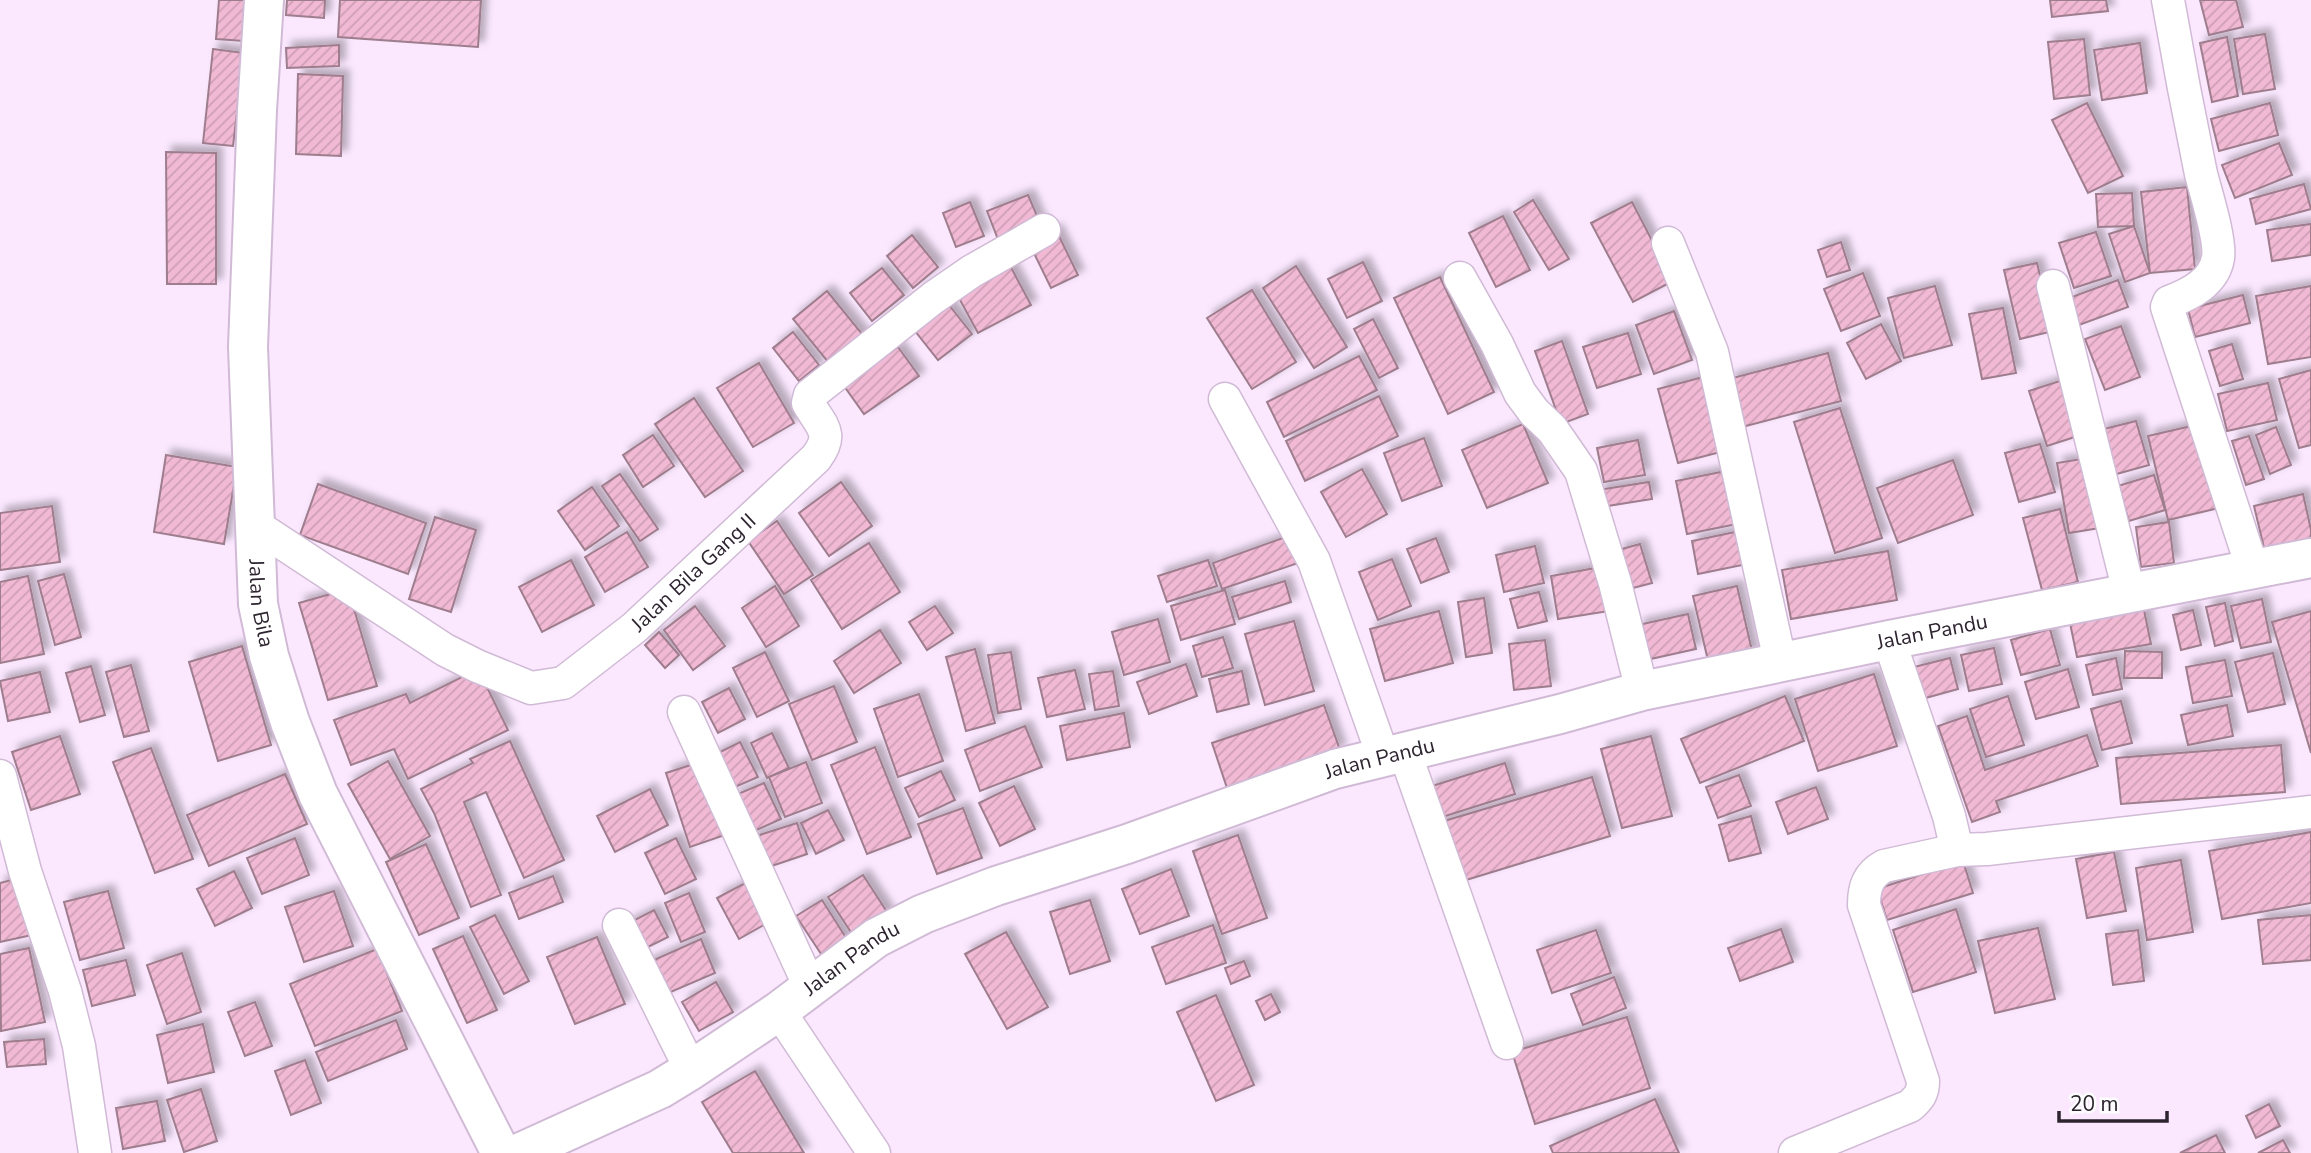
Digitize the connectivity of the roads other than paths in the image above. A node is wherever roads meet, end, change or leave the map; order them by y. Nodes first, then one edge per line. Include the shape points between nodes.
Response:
1 (264, 0) edge
2 (2168, 0) edge
3 (1044, 230) dead end
4 (1668, 243) dead end
5 (1460, 278) dead end
6 (2053, 286) dead end
7 (1225, 399) dead end
8 (255, 525) junction
9 (2311, 558) edge
10 (2253, 570) junction
11 (2129, 592) junction
12 (1889, 639) junction
13 (1780, 661) junction
14 (1643, 691) junction
15 (684, 712) dead end
16 (1394, 755) junction
17 (0, 776) edge
18 (2311, 812) edge
19 (1957, 850) junction
20 (620, 925) dead end
21 (810, 987) junction
22 (779, 1011) junction
23 (1507, 1044) dead end
24 (691, 1070) junction
25 (95, 1153) edge
26 (501, 1153) edge
27 (519, 1153) edge
28 (874, 1153) edge
29 (1795, 1153) edge

1 - 8 main road, Jalan Bila via 248,347
2 - 10 street via 2219,251 2203,285 2167,307
3 - 8 street, Jalan Bila Gang II via 933,298 810,395 808,403 826,431 816,457 634,628 562,683 531,688 466,661
4 - 13 street via 1712,352
5 - 14 street via 1520,393 1581,471
6 - 11 street
7 - 16 street via 1314,561
8 - 26 main road, Jalan Bila via 258,604 294,734 318,794
9 - 10 main road, Jalan Pandu
10 - 11 main road, Jalan Pandu
11 - 12 main road, Jalan Pandu
12 - 13 main road, Jalan Pandu
12 - 19 street
13 - 14 main road, Jalan Pandu
14 - 16 main road, Jalan Pandu
15 - 21 street
16 - 21 main road, Jalan Pandu via 1335,769 923,914 876,939
16 - 23 street
17 - 25 street via 25,872 65,991
18 - 19 street
19 - 29 street via 1884,866 1868,880 1865,891 1864,905 1923,1081 1919,1098 1910,1106
20 - 24 street
21 - 22 main road, Jalan Pandu
22 - 24 main road, Jalan Pandu
22 - 28 street
24 - 27 main road, Jalan Pandu via 660,1089

